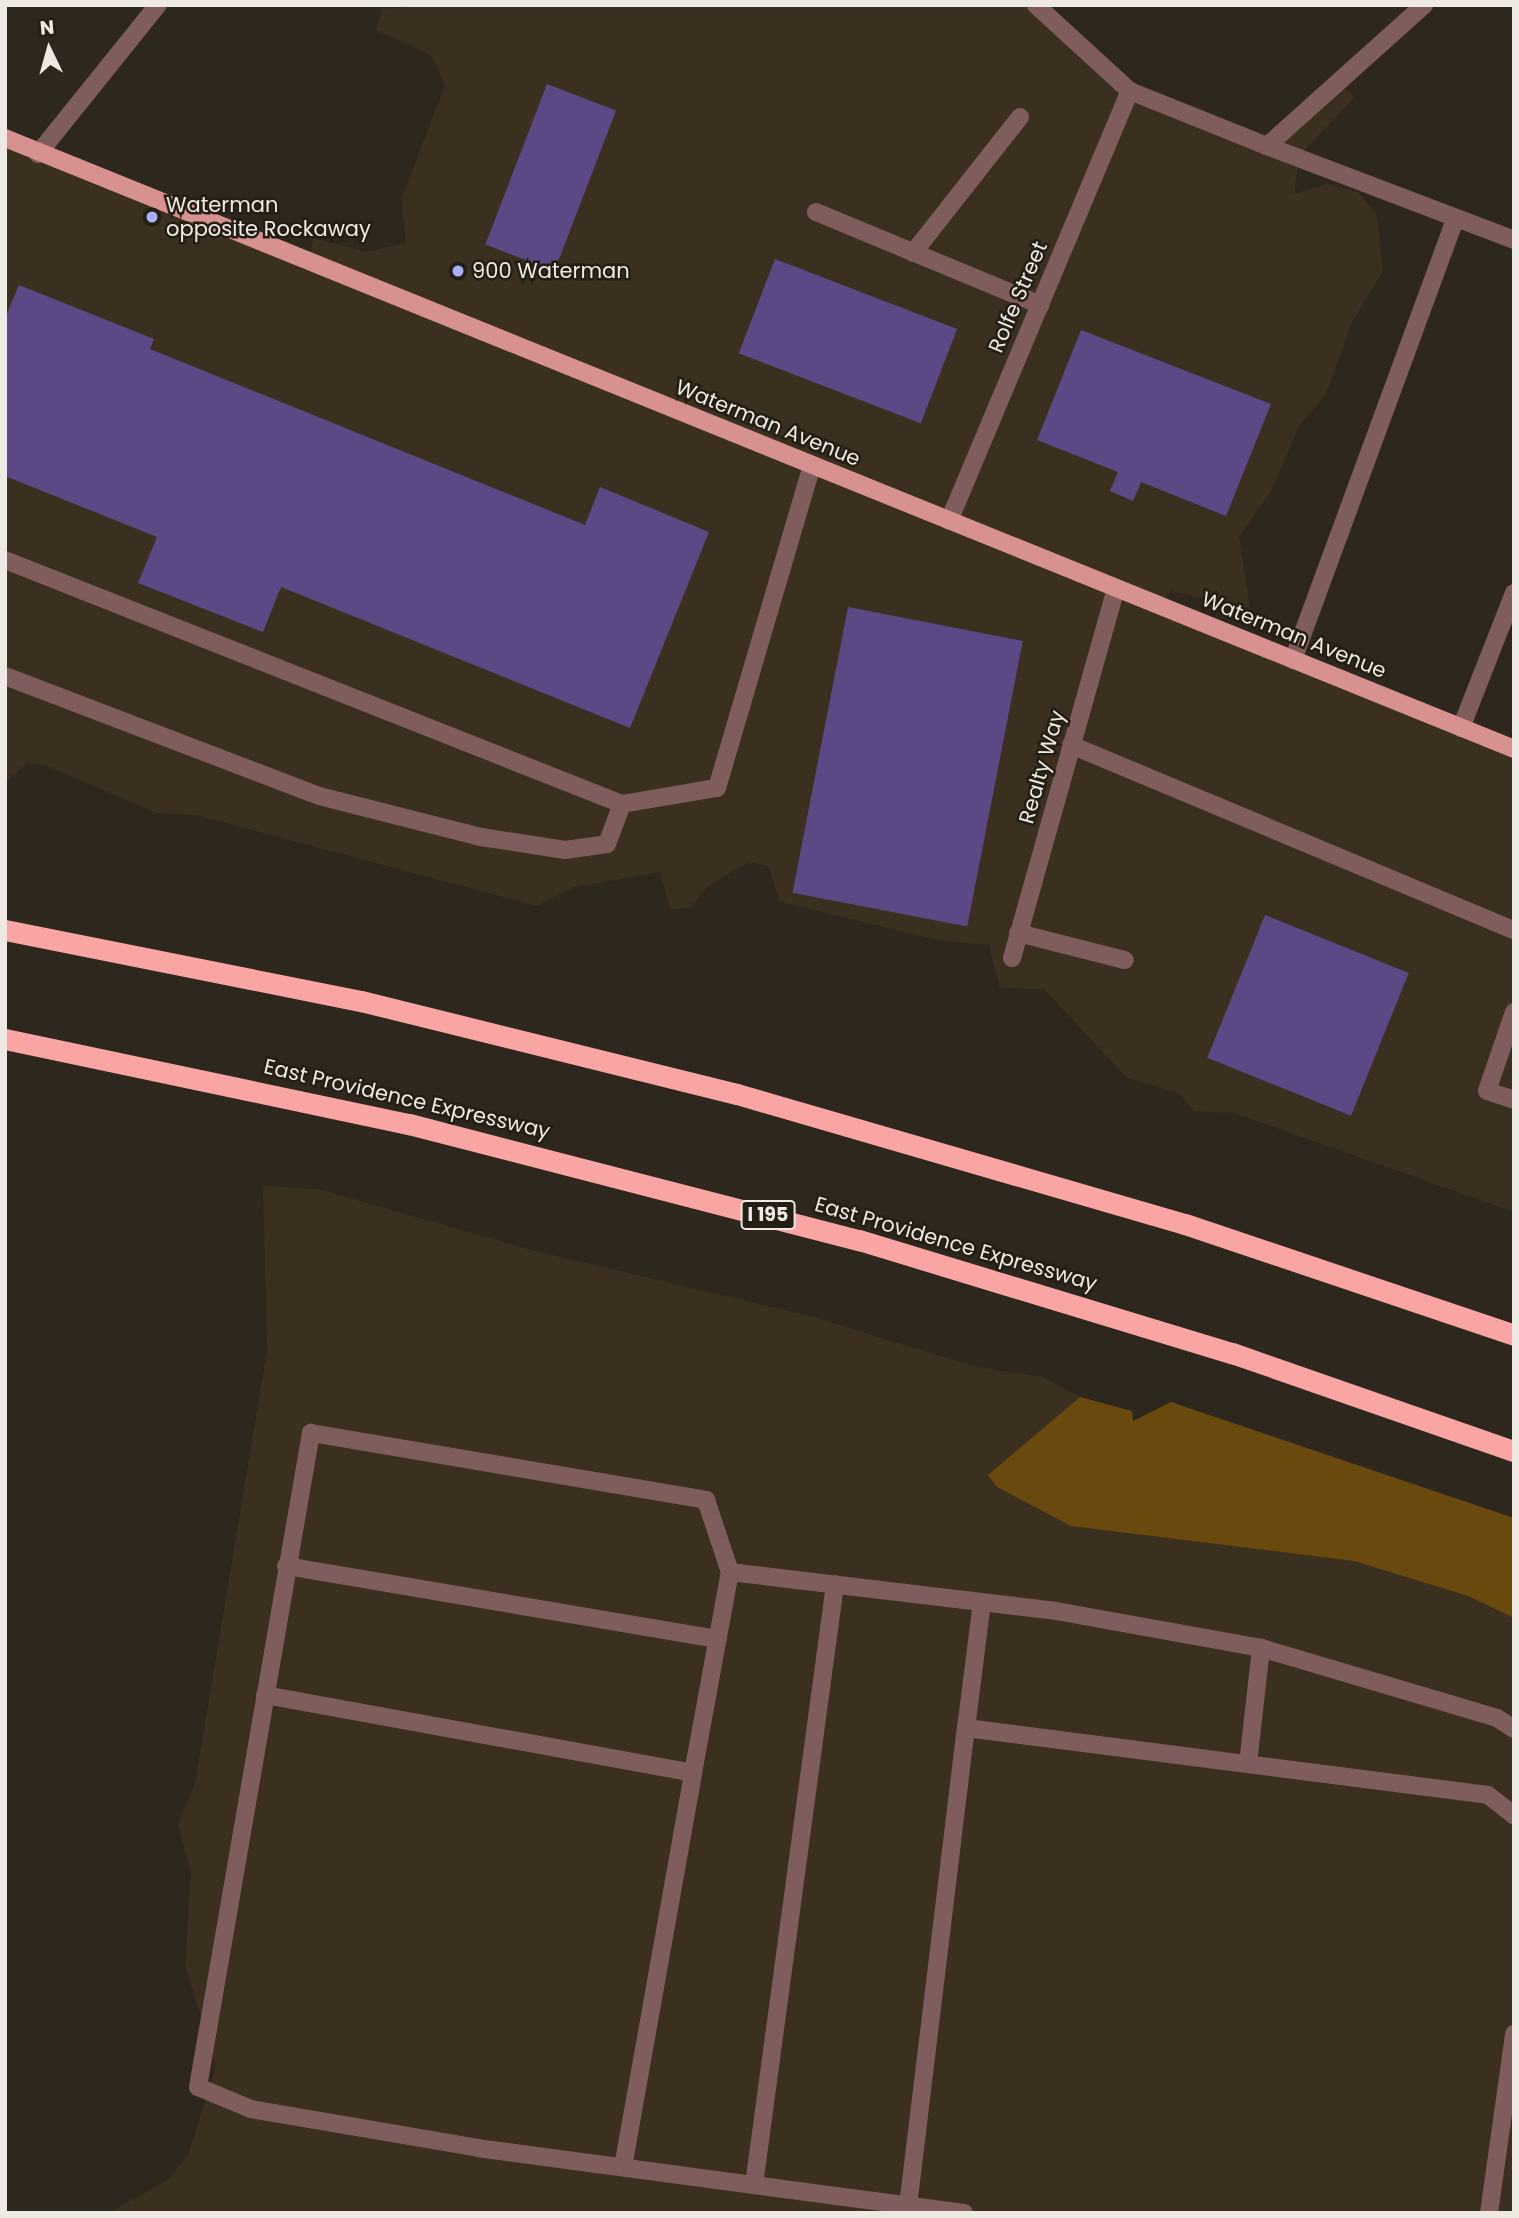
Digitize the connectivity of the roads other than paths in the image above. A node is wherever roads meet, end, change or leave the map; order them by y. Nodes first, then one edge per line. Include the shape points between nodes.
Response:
1 (158, 5) edge
2 (1036, 5) edge
3 (1424, 5) edge
4 (1130, 91) junction
5 (1020, 117) dead end
6 (5, 138) edge
7 (1267, 146) junction
8 (38, 154) junction
9 (816, 212) dead end
10 (1456, 218) junction
11 (1514, 240) edge
12 (913, 253) junction
13 (1040, 305) junction
14 (811, 465) junction
15 (949, 521) junction
16 (5, 559) edge
17 (1116, 588) junction
18 (1514, 593) edge
19 (1293, 660) junction
20 (5, 676) edge
21 (1461, 727) junction
22 (1072, 745) junction
23 (1514, 749) edge
24 (622, 804) junction
25 (5, 930) edge
26 (1514, 930) edge
27 (1018, 933) junction
28 (1012, 958) dead end
29 (1125, 960) dead end
30 (1514, 1012) edge
31 (5, 1039) edge
32 (1514, 1100) edge
33 (1514, 1335) edge
34 (1514, 1451) edge
35 (286, 1566) junction
36 (730, 1572) junction
37 (835, 1584) junction
38 (982, 1602) junction
39 (718, 1639) junction
40 (1261, 1648) junction
41 (265, 1695) junction
42 (966, 1728) junction
43 (1514, 1729) edge
44 (1248, 1764) junction
45 (693, 1773) junction
46 (1514, 1815) edge
47 (1514, 2034) edge
48 (623, 2167) junction
49 (754, 2185) junction
50 (908, 2206) junction
51 (964, 2213) edge
52 (1489, 2213) edge

1 - 8 street
2 - 4 street
3 - 7 street
4 - 7 street
4 - 13 street, Rolfe Street
5 - 12 street
6 - 8 main road, Waterman Avenue
7 - 10 street
8 - 14 main road, Waterman Avenue
9 - 12 street
10 - 11 street
10 - 19 street
12 - 13 street
13 - 15 street, Rolfe Street
14 - 15 main road, Waterman Avenue
14 - 24 street via 717,788
15 - 17 main road, Waterman Avenue
16 - 24 street
17 - 19 main road, Waterman Avenue
17 - 22 street, Realty Way
18 - 21 street
19 - 21 main road, Waterman Avenue
20 - 24 street via 319,796 481,836 565,850 607,845
21 - 23 main road, Waterman Avenue
22 - 26 street
22 - 27 street, Realty Way
25 - 33 highway via 361,1001 737,1094 1185,1224
27 - 28 street, Realty Way
27 - 29 street
30 - 32 street via 1487,1091
31 - 34 highway, East Providence Expressway / I 195 via 409,1124 859,1240 1232,1353
35 - 36 street via 311,1433 706,1500
35 - 39 street
35 - 41 street
36 - 37 street
36 - 39 street
37 - 38 street
37 - 49 street
38 - 40 street
38 - 42 street
39 - 45 street
40 - 43 street via 1497,1718
40 - 44 street
41 - 45 street
41 - 48 street via 198,2087 251,2109
42 - 44 street
42 - 50 street
44 - 46 street via 1488,1795
45 - 48 street
47 - 52 street
48 - 49 street
49 - 50 street
50 - 51 street

